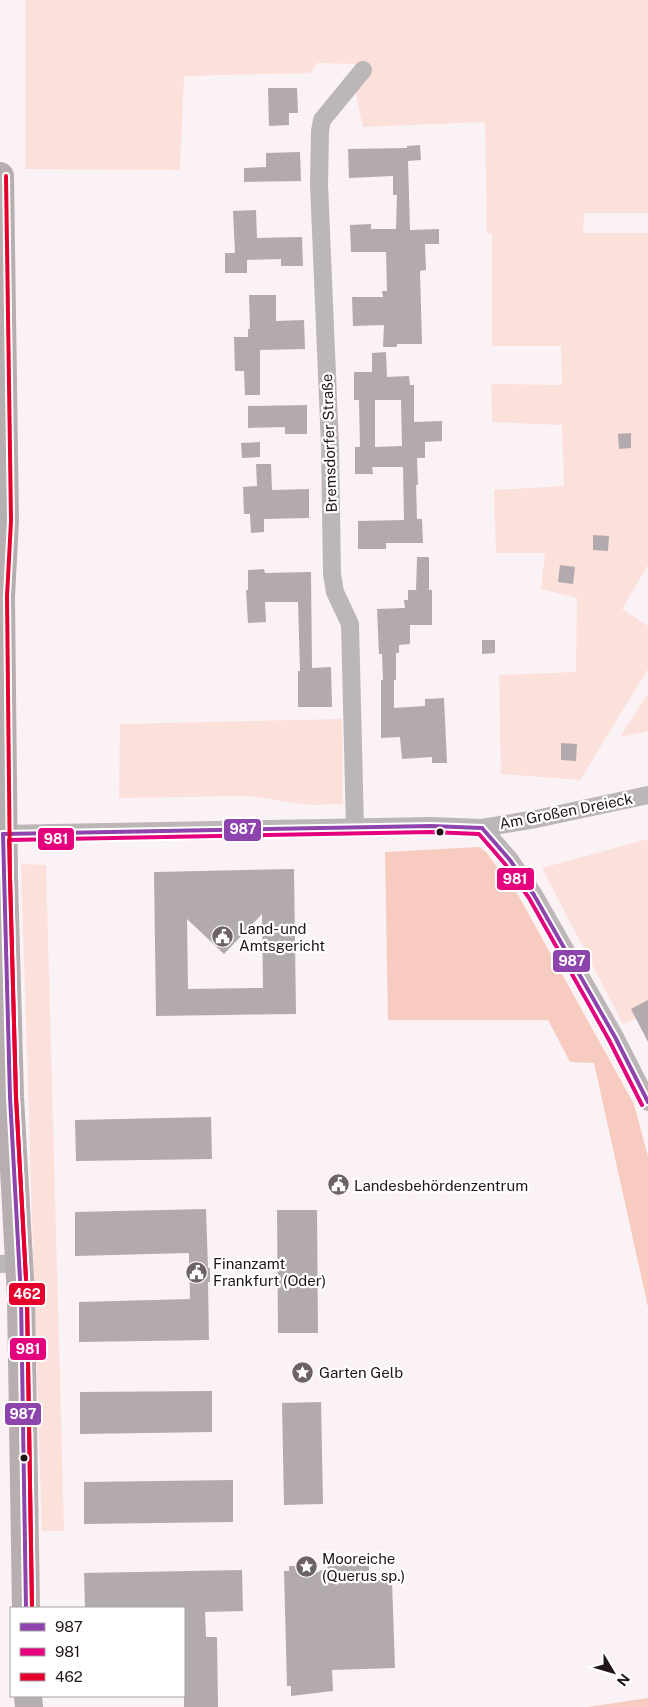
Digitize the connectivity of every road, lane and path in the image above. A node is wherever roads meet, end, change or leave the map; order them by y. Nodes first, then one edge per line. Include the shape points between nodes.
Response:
1 (363, 70) dead end
2 (0, 176) edge
3 (648, 795) edge
4 (356, 828) junction
5 (482, 828) junction
6 (2, 834) edge
7 (648, 1102) edge
8 (9, 1263) edge
9 (26, 1607) edge

1 - 4 street, Bremsdorfer Straße via 322,120 319,184 332,574 335,592 350,624
2 - 6 main road via 6,521 1,596
3 - 5 street, Am Großen Dreieck
4 - 5 street, Am Großen Dreieck
4 - 6 street, Am Großen Dreieck
5 - 7 street via 534,895 615,1036
6 - 8 main road via 10,1097
8 - 9 main road via 21,1307

